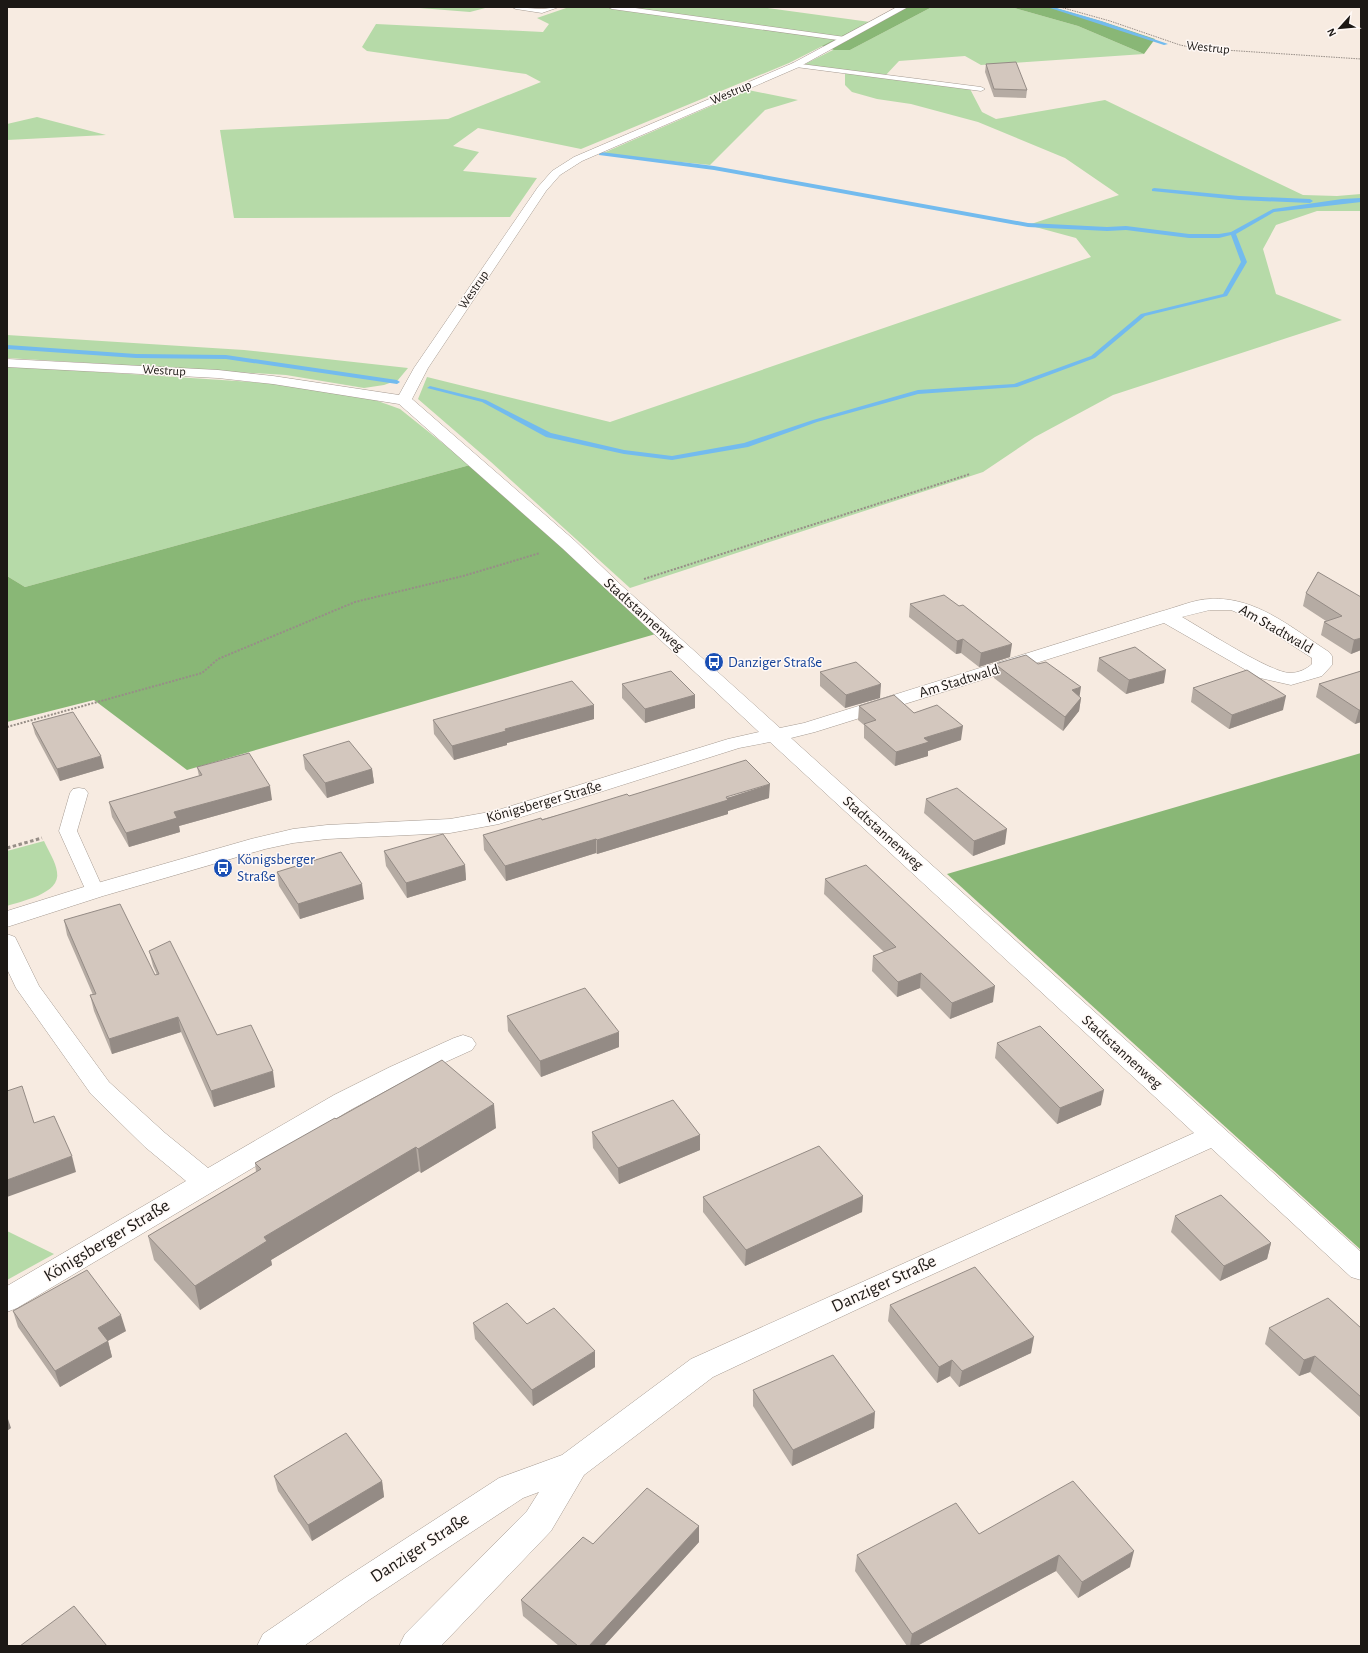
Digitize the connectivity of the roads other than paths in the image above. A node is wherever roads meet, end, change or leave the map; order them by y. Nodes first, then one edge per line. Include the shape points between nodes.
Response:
1 (516, 7) edge
2 (555, 7) edge
3 (612, 7) edge
4 (904, 7) edge
5 (845, 39) junction
6 (796, 65) junction
7 (981, 89) dead end
8 (7, 363) edge
9 (404, 400) junction
10 (1166, 616) junction
11 (775, 734) junction
12 (79, 793) dead end
13 (95, 891) junction
14 (7, 920) edge
15 (7, 942) edge
16 (464, 1044) dead end
17 (1214, 1135) junction
18 (206, 1182) junction
19 (1361, 1269) edge
20 (7, 1300) edge
21 (573, 1465) junction
22 (275, 1646) edge
23 (417, 1646) edge

1 - 2 lane via 542,11
3 - 5 lane
4 - 5 street, Westrup
5 - 6 street, Westrup
6 - 7 lane
6 - 9 street, Westrup via 598,149 556,173 542,189 421,368
8 - 9 street, Westrup via 218,374
9 - 11 street, Stadtstannenweg via 568,544
10 - 10 street, Am Stadtwald via 1267,674 1292,679 1315,672 1322,665 1322,656 1257,614 1234,605 1209,604
10 - 11 street, Am Stadtwald via 808,728
11 - 13 street, Königsberger Straße via 735,743 499,817 450,826 293,836
11 - 17 street, Stadtstannenweg
12 - 13 lane via 68,831
13 - 14 street, Königsberger Straße
15 - 18 street via 28,988 100,1088 155,1140
16 - 18 street, Königsberger Straße via 343,1102
17 - 19 street, Stadtstannenweg
17 - 21 street, Danziger Straße via 702,1368
18 - 20 street, Königsberger Straße
21 - 22 street, Danziger Straße via 510,1488
21 - 23 street, Danziger Straße via 539,1521

